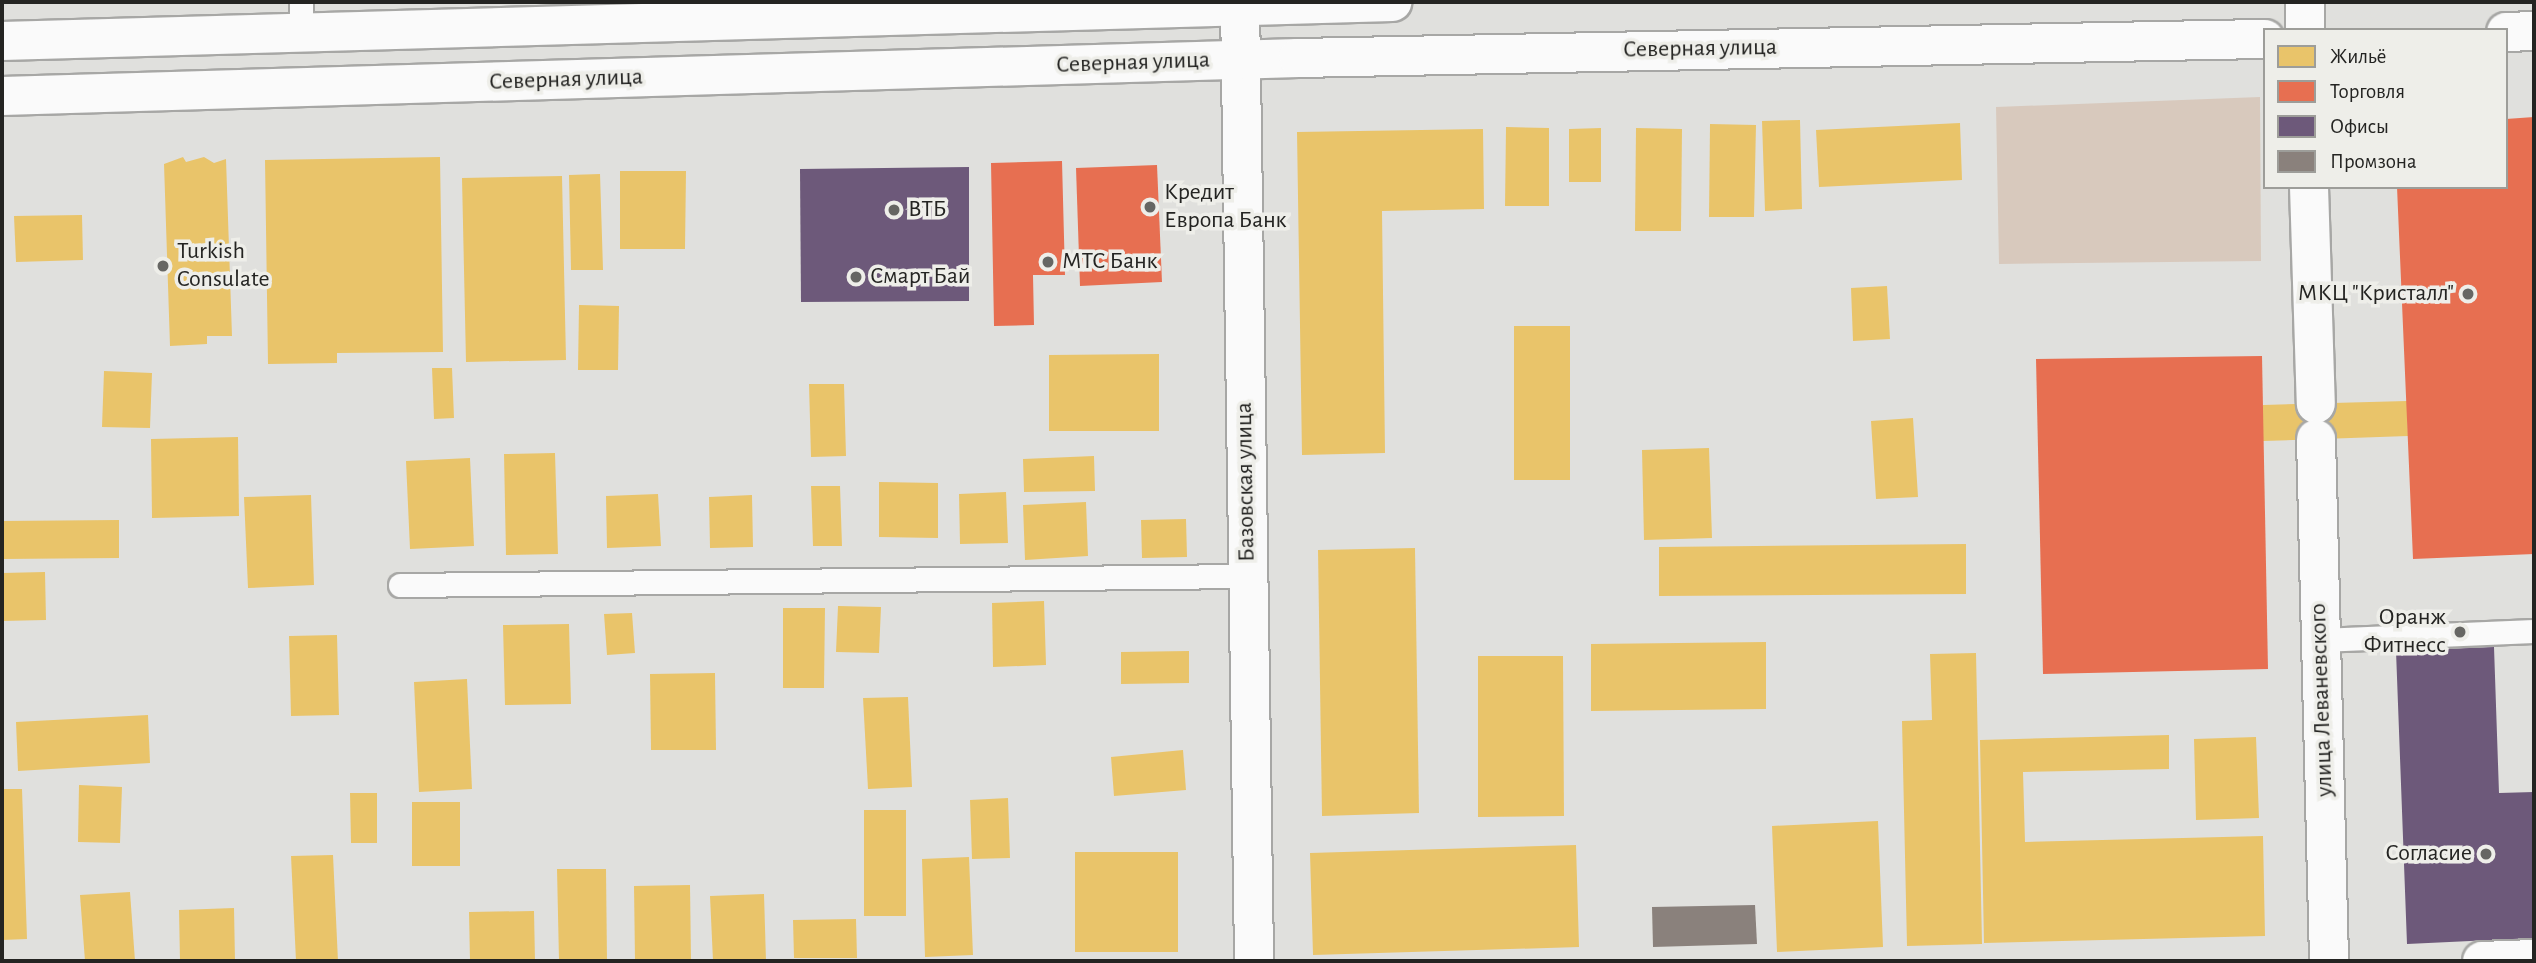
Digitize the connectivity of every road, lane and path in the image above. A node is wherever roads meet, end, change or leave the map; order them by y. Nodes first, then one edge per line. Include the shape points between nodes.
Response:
1 (1392, 2) edge
2 (2305, 2) edge
3 (1240, 3) edge
4 (301, 17) edge
5 (2305, 28) edge
6 (2534, 31) edge
7 (2508, 32) edge
8 (2263, 39) edge
9 (2, 41) edge
10 (1241, 60) junction
11 (2, 96) edge
12 (2309, 189) edge
13 (1247, 576) junction
14 (400, 585) dead end
15 (2534, 631) edge
16 (2320, 640) junction
17 (2534, 959) edge
18 (1254, 961) edge
19 (2329, 961) edge
20 (2482, 961) edge

1 - 3 main road
2 - 5 main road
3 - 4 main road
3 - 10 main road, Базовская улица
4 - 9 main road
6 - 7 main road
8 - 10 main road, Северная улица
10 - 11 main road, Северная улица
10 - 13 main road, Базовская улица
12 - 16 main road, улица Леваневского
13 - 14 lane
13 - 18 main road, Базовская улица
15 - 16 lane
16 - 19 main road, улица Леваневского
17 - 20 main road

